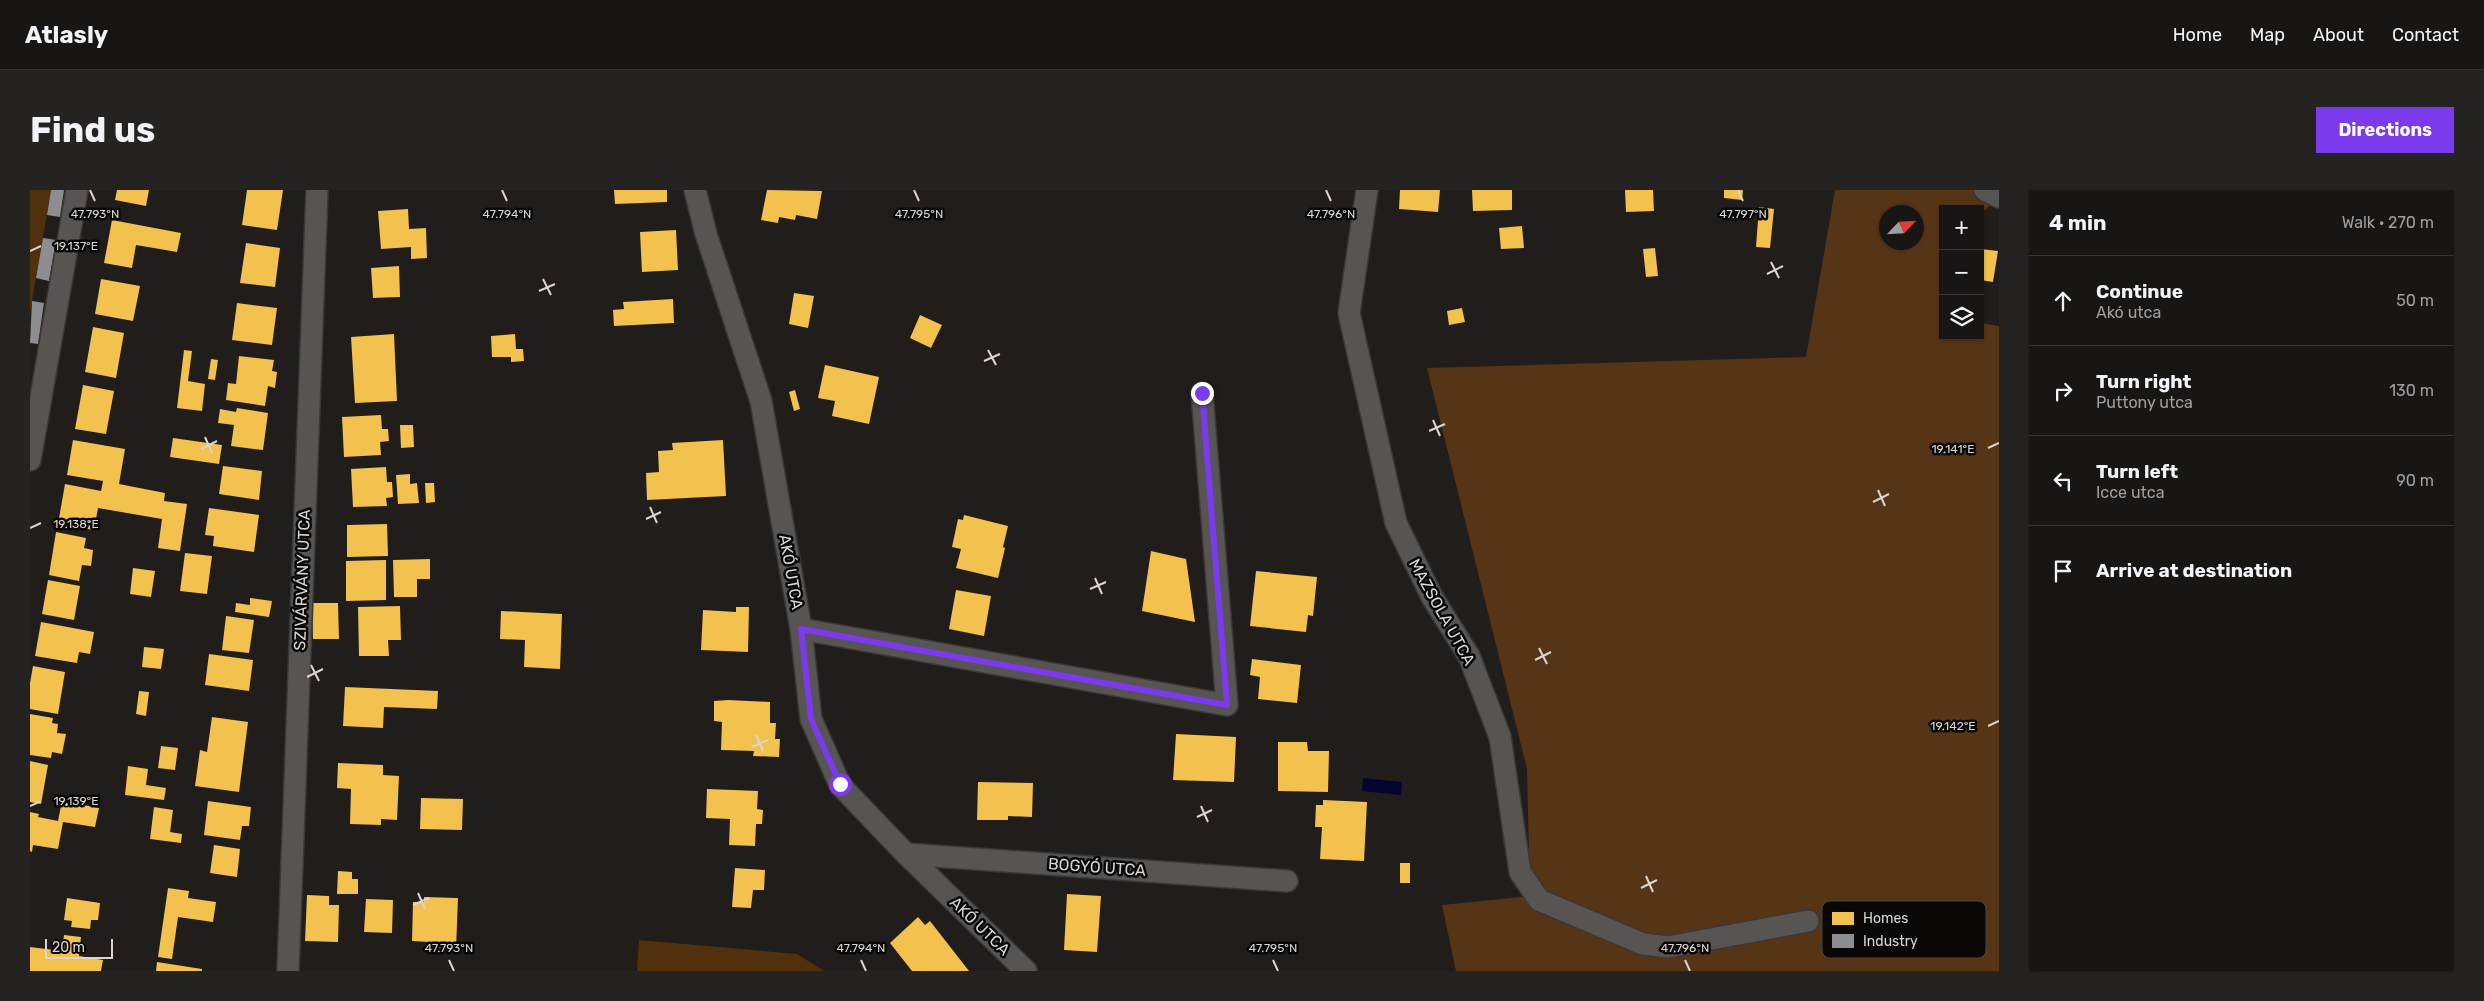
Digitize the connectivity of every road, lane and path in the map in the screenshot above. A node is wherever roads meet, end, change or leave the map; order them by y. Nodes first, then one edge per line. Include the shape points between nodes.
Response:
1 (77, 190) edge
2 (317, 190) edge
3 (695, 190) edge
4 (1366, 190) edge
5 (1985, 190) edge
6 (1999, 197) edge
7 (1202, 393) dead end
8 (30, 460) edge
9 (801, 629) junction
10 (906, 854) junction
11 (1288, 881) dead end
12 (1808, 921) dead end
13 (288, 971) edge
14 (1026, 971) edge

1 - 8 street
2 - 13 street, SZIVÁRVÁNY UTCA
3 - 9 street, AKÓ UTCA via 706,234 761,401
4 - 12 street, MAZSOLA UTCA via 1350,313 1396,523 1432,597 1469,656 1500,737 1520,872 1539,900 1644,944 1668,947
5 - 6 street
7 - 9 street via 1227,705
9 - 10 street, AKÓ UTCA via 811,719 840,784
10 - 11 street, BOGYÓ UTCA
10 - 14 street, AKÓ UTCA

